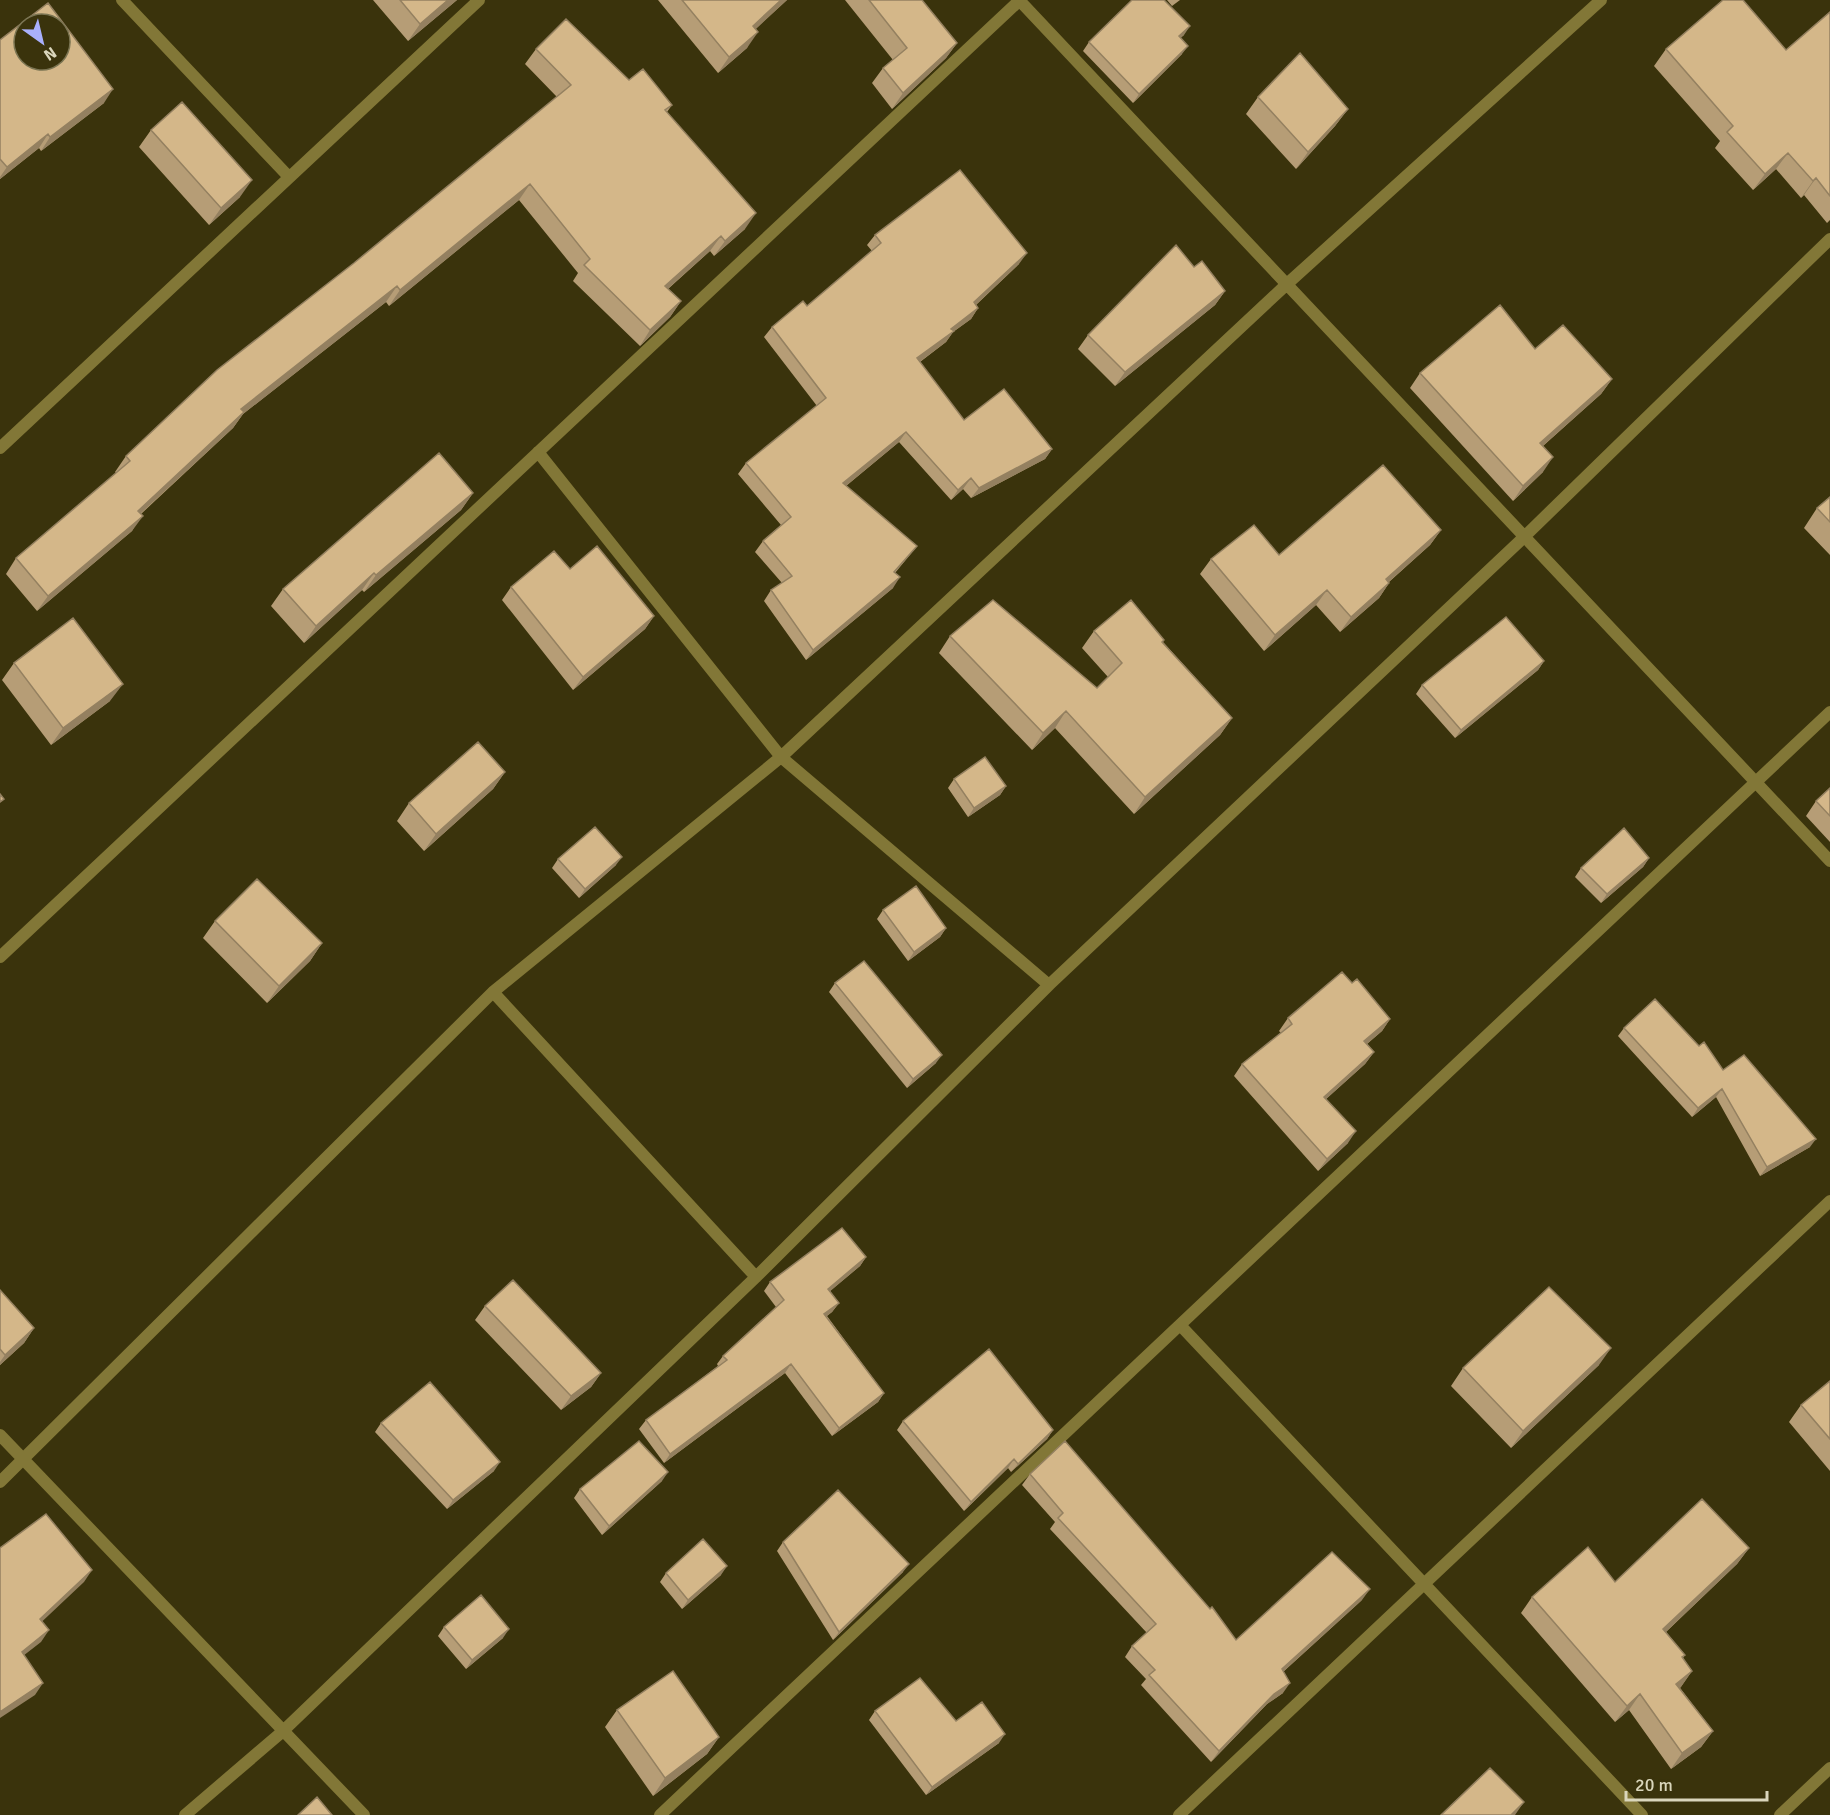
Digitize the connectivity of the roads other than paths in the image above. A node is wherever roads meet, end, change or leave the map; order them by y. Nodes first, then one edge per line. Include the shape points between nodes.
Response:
1 (122, 0) edge
2 (479, 0) edge
3 (1019, 0) edge
4 (1601, 0) edge
5 (289, 177) junction
6 (1830, 239) edge
7 (1287, 284) junction
8 (0, 448) edge
9 (538, 452) junction
10 (1523, 538) junction
11 (1830, 712) edge
12 (781, 757) junction
13 (1756, 783) junction
14 (1830, 861) edge
15 (0, 957) edge
16 (1049, 985) junction
17 (493, 992) junction
18 (1830, 1201) edge
19 (756, 1277) junction
20 (1180, 1325) junction
21 (0, 1434) edge
22 (24, 1461) junction
23 (0, 1482) edge
24 (1424, 1584) junction
25 (282, 1732) junction
26 (1830, 1768) edge
27 (184, 1815) edge
28 (364, 1815) edge
29 (660, 1815) edge
30 (1179, 1815) edge
31 (1641, 1815) edge
32 (1780, 1815) edge

1 - 5 street
2 - 5 street
3 - 7 street
3 - 9 street
4 - 7 street
5 - 8 street
6 - 10 street
7 - 10 street
7 - 12 street
9 - 12 street
9 - 15 street
10 - 13 street
10 - 16 street
11 - 13 street
12 - 16 street
12 - 17 street
13 - 14 street
13 - 20 street
16 - 19 street
17 - 19 street
17 - 22 street
18 - 24 street
19 - 25 street
20 - 24 street
20 - 29 street
21 - 22 street
22 - 23 street
22 - 25 street
24 - 30 street
24 - 31 street
25 - 27 street
25 - 28 street
26 - 32 street

